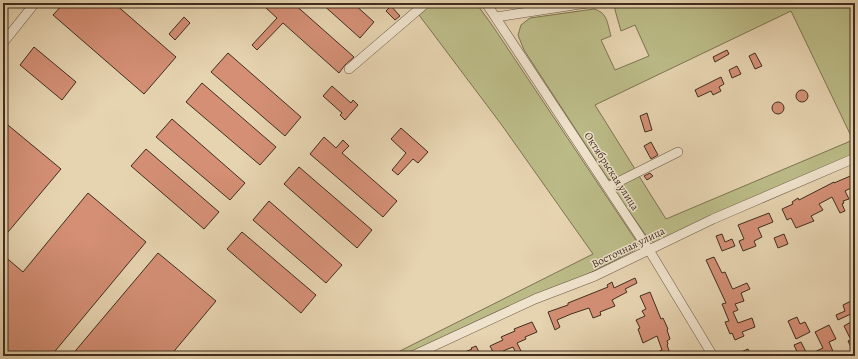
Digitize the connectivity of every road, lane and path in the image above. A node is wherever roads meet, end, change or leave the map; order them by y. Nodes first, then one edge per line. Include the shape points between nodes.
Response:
1 (35, 3) edge
2 (426, 3) edge
3 (486, 3) edge
4 (587, 3) edge
5 (496, 17) junction
6 (3, 43) edge
7 (349, 69) dead end
8 (678, 152) dead end
9 (855, 158) edge
10 (608, 187) junction
11 (649, 250) junction
12 (412, 356) edge
13 (713, 356) edge

1 - 6 street
2 - 7 street
3 - 5 street, Октябрьская улица
4 - 5 street
5 - 10 street, Октябрьская улица
8 - 10 street
9 - 11 street, Восточная улица via 713,219
10 - 11 street, Октябрьская улица
11 - 12 street, Восточная улица
11 - 13 street, Октябрьская улица

